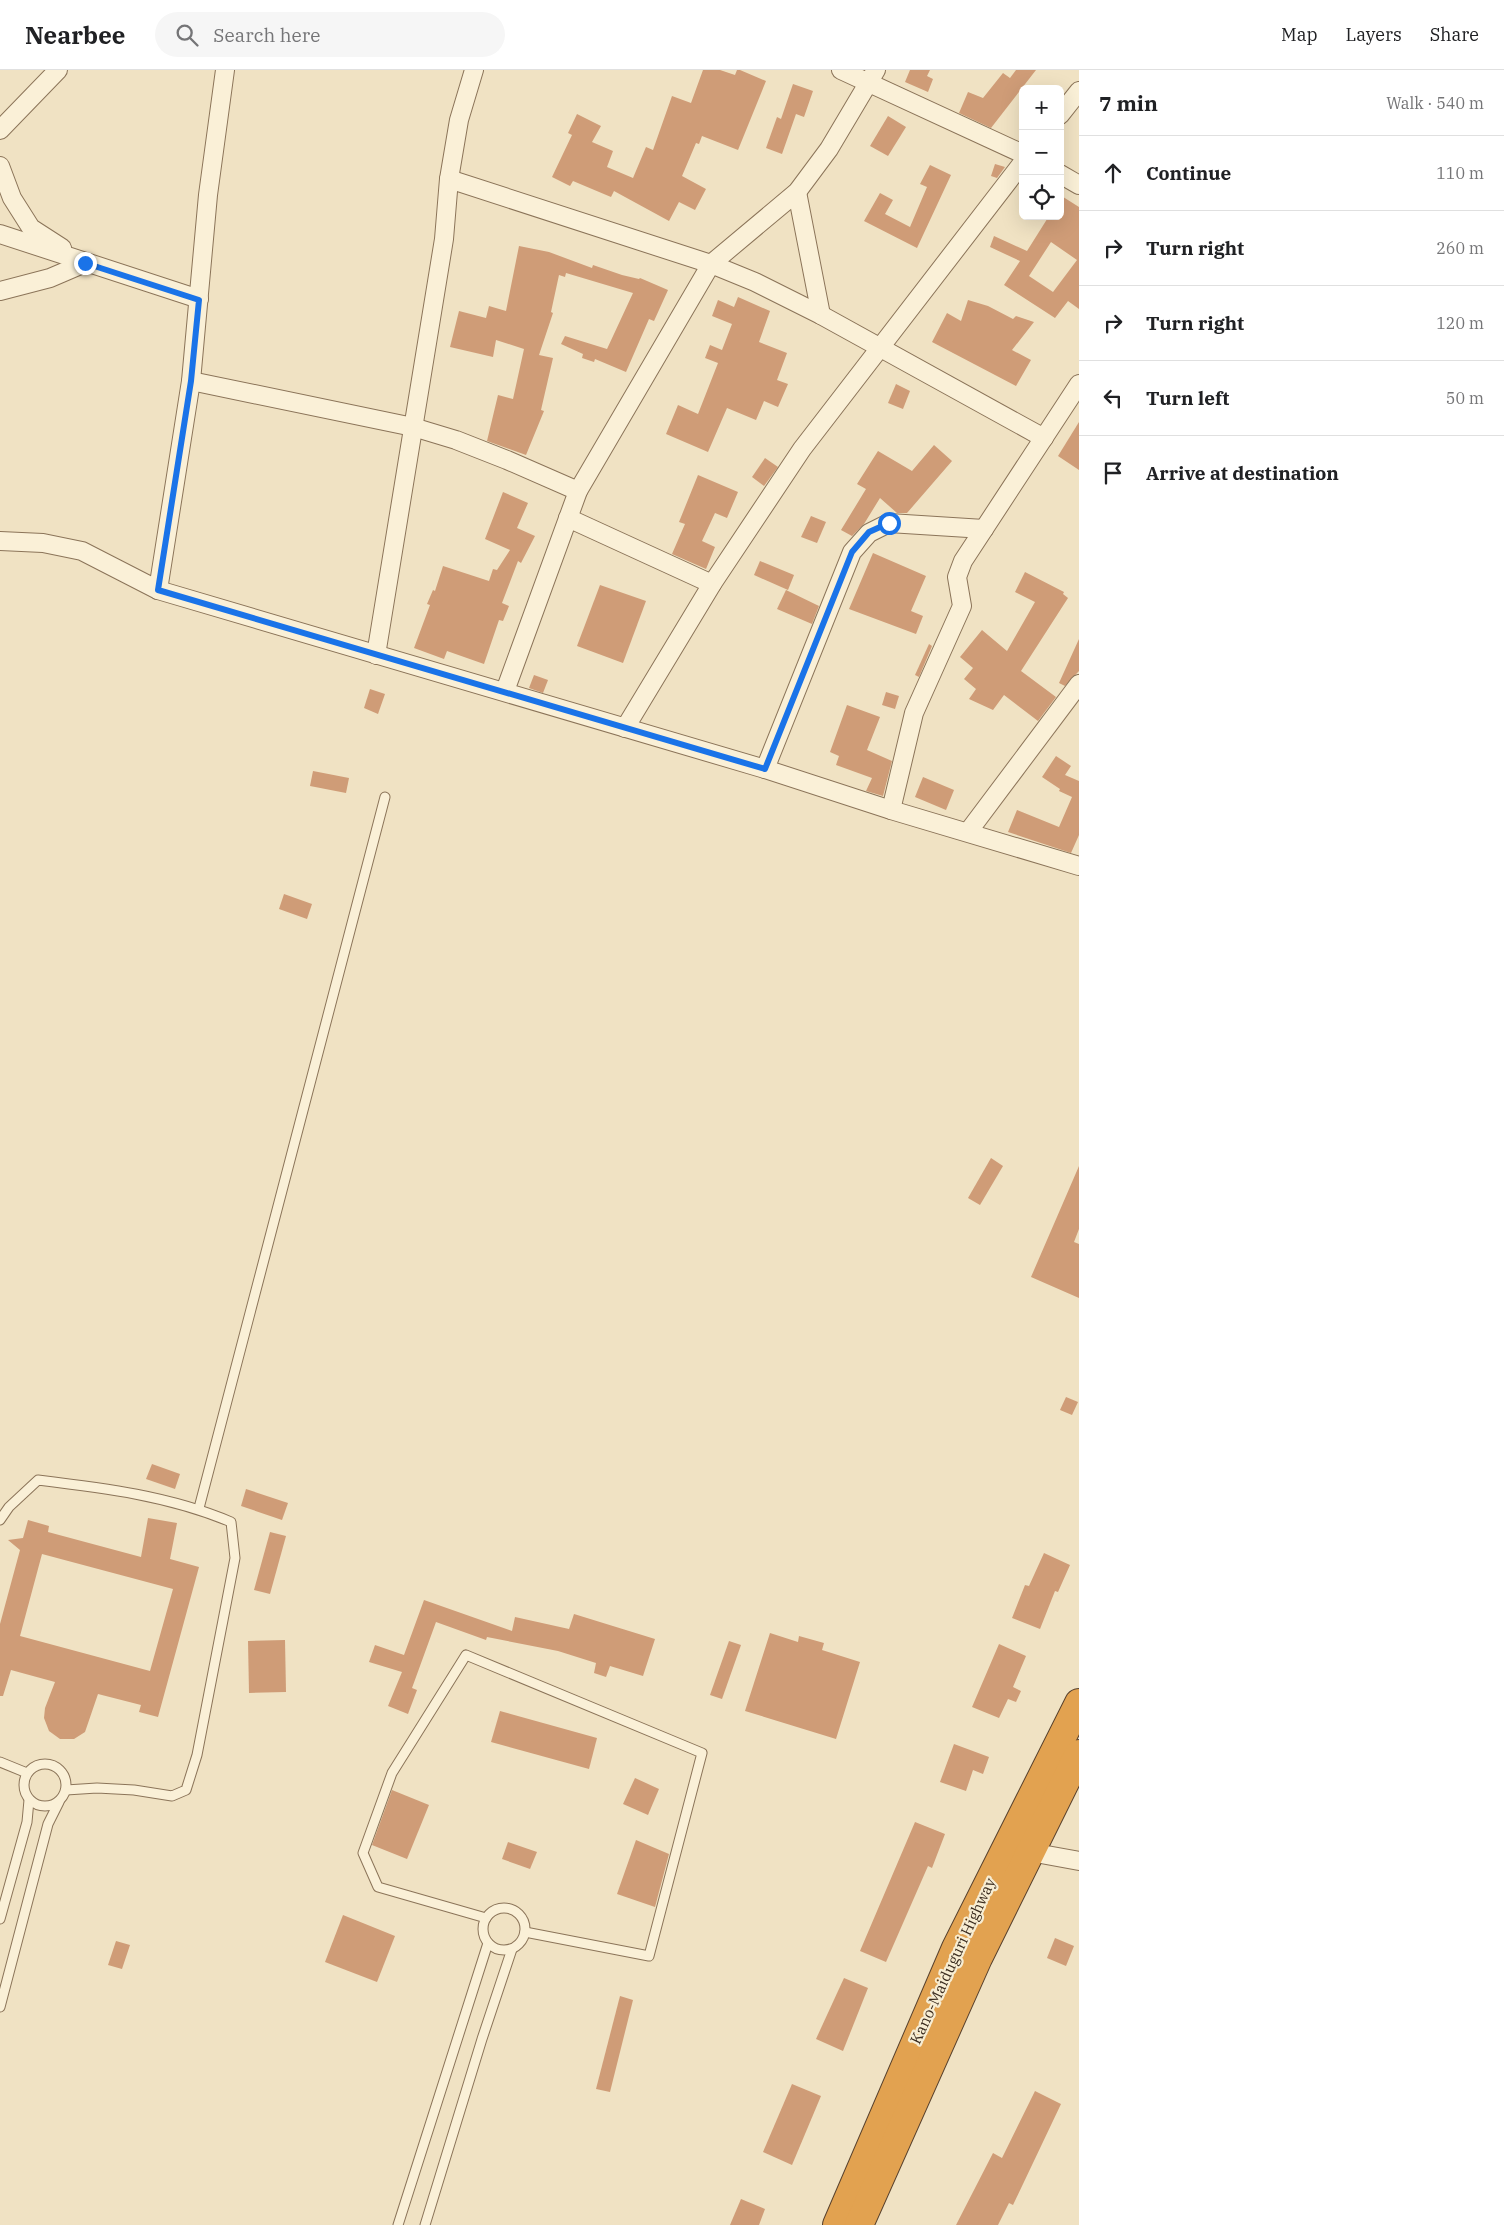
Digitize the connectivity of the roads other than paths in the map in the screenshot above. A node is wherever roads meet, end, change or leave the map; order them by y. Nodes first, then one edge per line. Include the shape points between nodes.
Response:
1 (58, 70) edge
2 (225, 70) edge
3 (474, 70) edge
4 (841, 70) edge
5 (873, 76) edge
6 (1079, 91) edge
7 (1064, 110) edge
8 (0, 130) edge
9 (1019, 152) edge
10 (0, 166) edge
11 (1019, 167) edge
12 (1062, 175) edge
13 (449, 179) junction
14 (1079, 185) edge
15 (797, 192) junction
16 (0, 234) edge
17 (85, 263) junction
18 (711, 264) junction
19 (0, 291) edge
20 (199, 300) junction
21 (821, 314) junction
22 (879, 347) junction
23 (191, 381) junction
24 (1079, 384) edge
25 (413, 427) junction
26 (1044, 438) junction
27 (578, 491) junction
28 (568, 518) junction
29 (984, 529) junction
30 (0, 541) edge
31 (712, 584) junction
32 (158, 590) junction
33 (376, 655) junction
34 (1079, 684) edge
35 (505, 691) junction
36 (625, 728) junction
37 (765, 769) junction
38 (385, 797) dead end
39 (891, 810) junction
40 (968, 832) junction
41 (1079, 866) edge
42 (199, 1508) junction
43 (0, 1520) edge
44 (1079, 1702) edge
45 (1079, 1754) edge
46 (0, 1762) edge
47 (27, 1773) junction
48 (66, 1790) junction
49 (29, 1800) junction
50 (59, 1802) junction
51 (1030, 1852) junction
52 (1079, 1861) edge
53 (486, 1918) junction
54 (0, 1919) edge
55 (525, 1932) junction
56 (488, 1943) junction
57 (512, 1949) junction
58 (0, 2007) edge
59 (398, 2225) edge
60 (426, 2225) edge
61 (836, 2225) edge
62 (859, 2225) edge

1 - 8 street
2 - 20 street via 208,195
3 - 13 street via 459,120
4 - 5 street
5 - 9 street
5 - 15 street via 829,149
6 - 7 street
10 - 17 street via 12,198 31,228
11 - 22 street
12 - 14 street
13 - 18 street
13 - 25 street via 444,239
15 - 18 street
15 - 21 street
16 - 17 street
17 - 19 street via 50,278
17 - 20 street
18 - 21 street
18 - 27 street
20 - 23 street
21 - 22 street
22 - 26 street
22 - 31 street via 802,449
23 - 25 street
23 - 32 street
24 - 26 street
25 - 27 street via 508,460
25 - 33 street
26 - 29 street
27 - 28 street
28 - 31 street
28 - 35 street
29 - 37 street via 889,523 869,532 852,552
29 - 39 street via 957,576 962,606 914,712
30 - 32 street via 43,543 82,551
31 - 36 street
32 - 33 street
33 - 35 street
34 - 40 street
35 - 36 street
36 - 37 street
37 - 39 street
38 - 42 lane
39 - 40 street
40 - 41 street
42 - 43 lane via 114,1489 38,1480 9,1506
42 - 48 lane via 232,1522 235,1558 197,1755 186,1790 172,1796 134,1790
44 - 61 highway, Kano-Maiduguri Highway via 956,1948
45 - 51 highway, Kano-Maiduguri Highway
46 - 47 lane
47 - 48 lane via 39,1764 54,1765 64,1775
47 - 49 lane via 23,1787
48 - 50 lane
49 - 50 lane via 43,1808
49 - 54 lane via 27,1822
50 - 58 lane via 48,1824
51 - 52 street
51 - 62 highway, Kano-Maiduguri Highway via 978,1958
53 - 55 lane via 497,1909 511,1908 523,1918
53 - 55 lane via 378,1886 363,1854 392,1773 466,1655 702,1753 649,1956
53 - 56 lane via 483,1931
55 - 57 lane via 523,1939
56 - 57 lane via 495,1948
56 - 59 lane
57 - 60 lane

